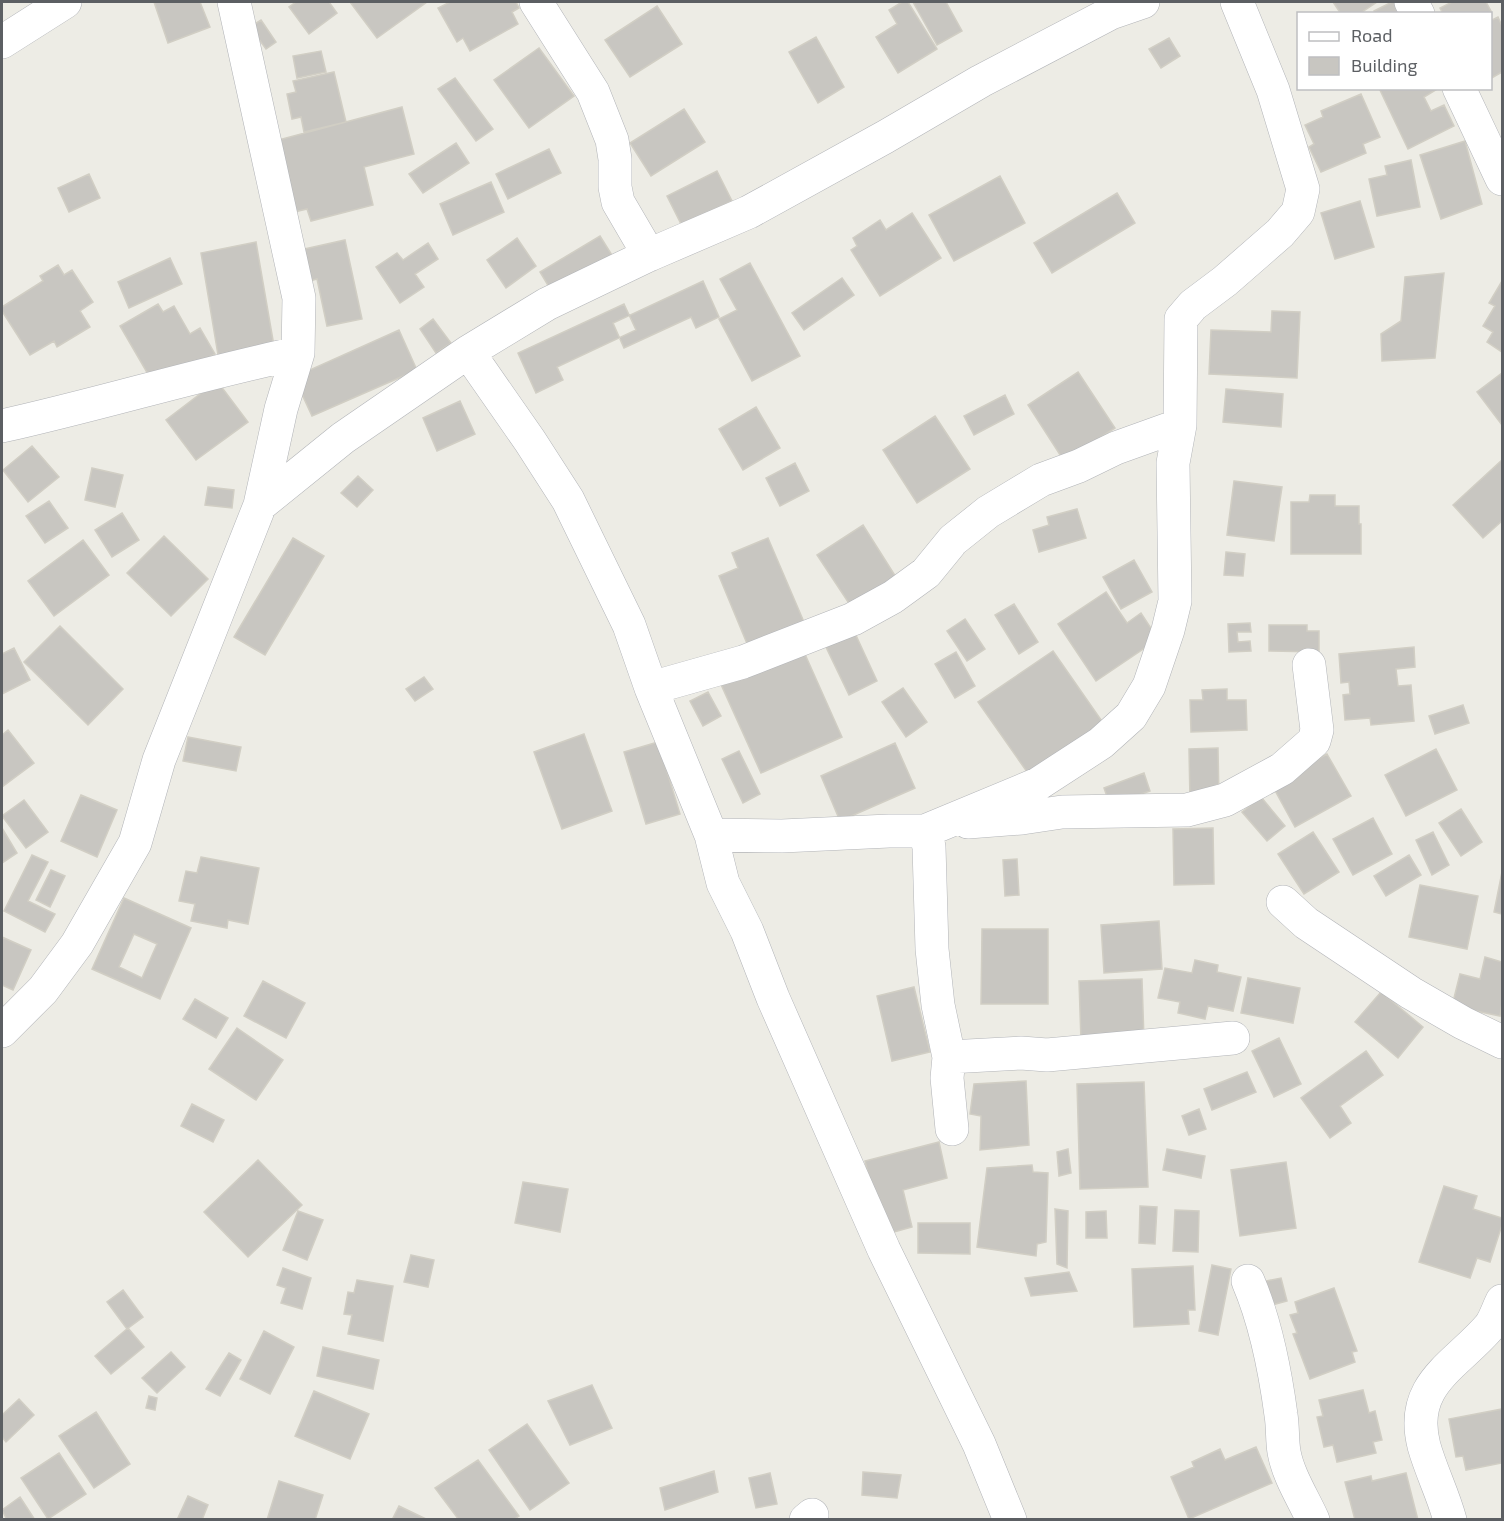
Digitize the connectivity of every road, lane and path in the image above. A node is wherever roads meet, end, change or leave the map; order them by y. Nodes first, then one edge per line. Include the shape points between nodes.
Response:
1 (65, 2) edge
2 (234, 2) edge
3 (536, 2) edge
4 (1143, 2) edge
5 (1237, 2) edge
6 (2, 42) edge
7 (1460, 90) edge
8 (1503, 179) edge
9 (649, 255) junction
10 (468, 352) junction
11 (298, 353) junction
12 (1180, 425) junction
13 (2, 426) edge
14 (260, 505) junction
15 (1309, 665) dead end
16 (651, 688) junction
17 (935, 827) junction
18 (711, 835) junction
19 (1283, 902) dead end
20 (2, 1031) edge
21 (1233, 1038) dead end
22 (1503, 1042) edge
23 (949, 1057) junction
24 (952, 1130) dead end
25 (1248, 1281) dead end
26 (1503, 1301) edge
27 (1010, 1520) edge
28 (1313, 1520) edge
29 (1450, 1520) edge

1 - 6 street
2 - 11 street via 299,298
3 - 9 street via 593,92 612,141 618,202
4 - 9 street via 1111,13 981,81 749,212
5 - 12 street via 1272,90 1303,189 1298,212 1280,232 1225,281 1192,304 1181,319
7 - 8 street
9 - 10 street via 547,304
10 - 14 street via 343,438
10 - 16 street via 568,500 629,625
11 - 13 street
11 - 14 street
12 - 16 street via 1041,480 953,540 926,573 853,619 743,662
12 - 17 street via 1173,463 1175,601 1149,686 1131,716 1101,743 1038,783
14 - 20 street via 159,760 135,843 77,944 43,990
15 - 17 street via 1317,730 1314,741 1282,769 1226,800 1187,810 1062,812
16 - 18 street
17 - 18 street via 782,836
17 - 23 street via 929,847 930,904 938,1005
18 - 27 street via 723,882 773,998 884,1250 979,1444
19 - 22 street via 1306,923 1411,993
21 - 23 street via 1047,1055
23 - 24 street
25 - 28 street via 1274,1374 1284,1452
26 - 29 street via 1491,1324 1439,1375 1426,1393 1421,1411 1424,1446

